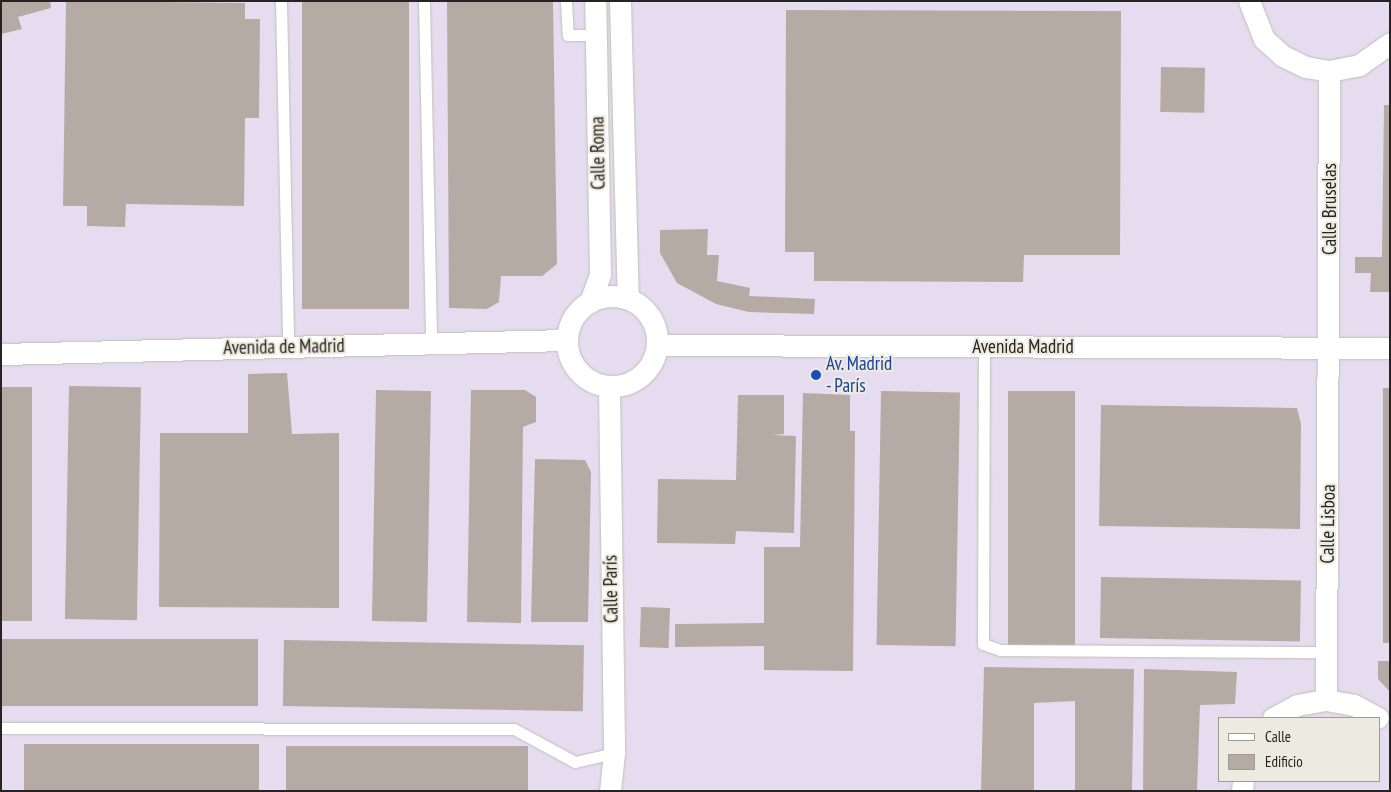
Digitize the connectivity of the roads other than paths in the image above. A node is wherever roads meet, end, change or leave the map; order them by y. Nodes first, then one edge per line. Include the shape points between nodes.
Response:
1 (281, 1) edge
2 (424, 1) edge
3 (566, 1) edge
4 (595, 1) edge
5 (620, 1) edge
6 (1249, 1) edge
7 (595, 35) junction
8 (1390, 43) edge
9 (1329, 71) junction
10 (628, 298) junction
11 (590, 302) junction
12 (566, 340) junction
13 (431, 343) junction
14 (657, 345) junction
15 (984, 346) junction
16 (288, 347) junction
17 (1331, 348) junction
18 (1390, 348) edge
19 (1, 354) edge
20 (609, 387) junction
21 (1326, 652) junction
22 (1326, 700) junction
23 (1275, 717) edge
24 (1375, 717) edge
25 (1381, 721) edge
26 (1, 728) edge
27 (1390, 731) edge
28 (614, 753) junction
29 (610, 791) edge

1 - 16 lane
2 - 13 lane
3 - 7 lane via 568,35
4 - 7 street, Calle Roma
5 - 10 street, Calle Roma
6 - 9 street via 1264,39 1283,56 1306,67
7 - 11 street, Calle Roma via 600,274
8 - 9 street via 1359,65
9 - 17 street, Calle Bruselas
10 - 11 street via 602,296
10 - 14 street via 650,317
11 - 12 street via 573,316
12 - 13 street, Avenida de Madrid
12 - 20 street via 578,372
13 - 16 street, Avenida de Madrid
14 - 15 street, Avenida Madrid
14 - 20 street via 648,369 632,382
15 - 17 street, Avenida Madrid
15 - 21 lane via 983,644 1000,650
16 - 19 street, Avenida de Madrid
17 - 18 street, Avenida Madrid
17 - 21 street, Calle Lisboa
20 - 28 street, Calle París
21 - 22 street, Calle Lisboa
22 - 23 street via 1297,705
22 - 24 street via 1354,705
25 - 27 street
26 - 28 lane via 514,729 575,762
28 - 29 street, Calle París

